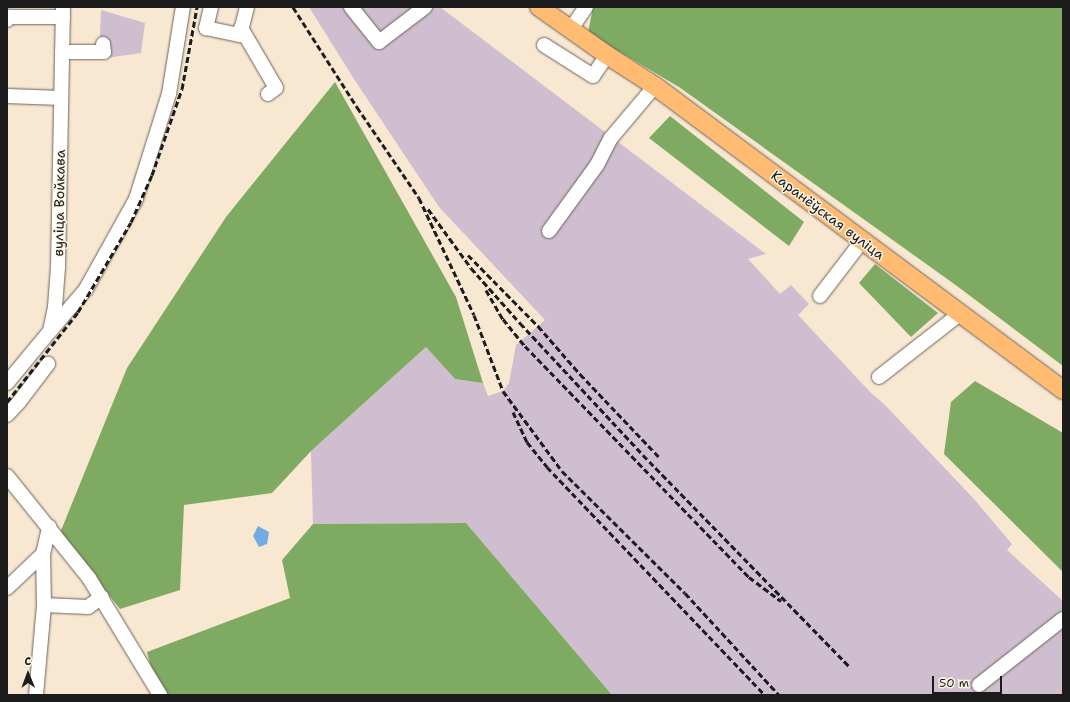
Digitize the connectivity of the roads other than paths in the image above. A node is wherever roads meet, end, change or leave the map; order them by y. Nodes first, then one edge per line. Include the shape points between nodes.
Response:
1 (183, 7) edge
2 (211, 7) edge
3 (247, 7) edge
4 (351, 7) edge
5 (425, 7) edge
6 (586, 7) edge
7 (549, 10) edge
8 (63, 12) edge
9 (7, 20) edge
10 (241, 28) junction
11 (571, 29) junction
12 (103, 44) dead end
13 (544, 45) dead end
14 (62, 52) junction
15 (606, 54) junction
16 (655, 86) junction
17 (268, 94) dead end
18 (7, 96) edge
19 (61, 98) junction
20 (549, 231) dead end
21 (862, 240) junction
22 (820, 296) dead end
23 (961, 313) junction
24 (50, 331) junction
25 (48, 364) dead end
26 (879, 376) dead end
27 (7, 383) edge
28 (1063, 390) edge
29 (7, 415) edge
30 (7, 476) edge
31 (49, 527) junction
32 (43, 557) junction
33 (7, 588) edge
34 (102, 598) junction
35 (44, 605) junction
36 (1063, 619) edge
37 (979, 685) dead end
38 (36, 695) edge
39 (160, 695) edge

1 - 24 street via 168,94 136,199 86,289
2 - 10 street via 206,28 240,35
3 - 10 street
4 - 5 street via 378,42
6 - 11 street
7 - 11 main road, Каранёўская вуліца
8 - 9 street via 9,17
8 - 14 street, вуліца Войкава
10 - 17 street via 276,88
11 - 15 main road, Каранёўская вуліца
12 - 14 street via 104,52
13 - 15 street via 593,76
14 - 19 street, вуліца Войкава
15 - 16 main road, Каранёўская вуліца
16 - 20 street via 611,138 597,165
16 - 21 main road, Каранёўская вуліца
18 - 19 street
19 - 24 street, вуліца Войкава via 58,266
21 - 22 street
21 - 23 main road, Каранёўская вуліца
23 - 26 street
23 - 28 main road, Каранёўская вуліца
24 - 27 street, вуліца Войкава
25 - 29 street
30 - 31 street
31 - 32 street
31 - 34 street
32 - 33 street
32 - 35 street
34 - 35 street via 88,607
34 - 39 street
35 - 38 street
36 - 37 street

